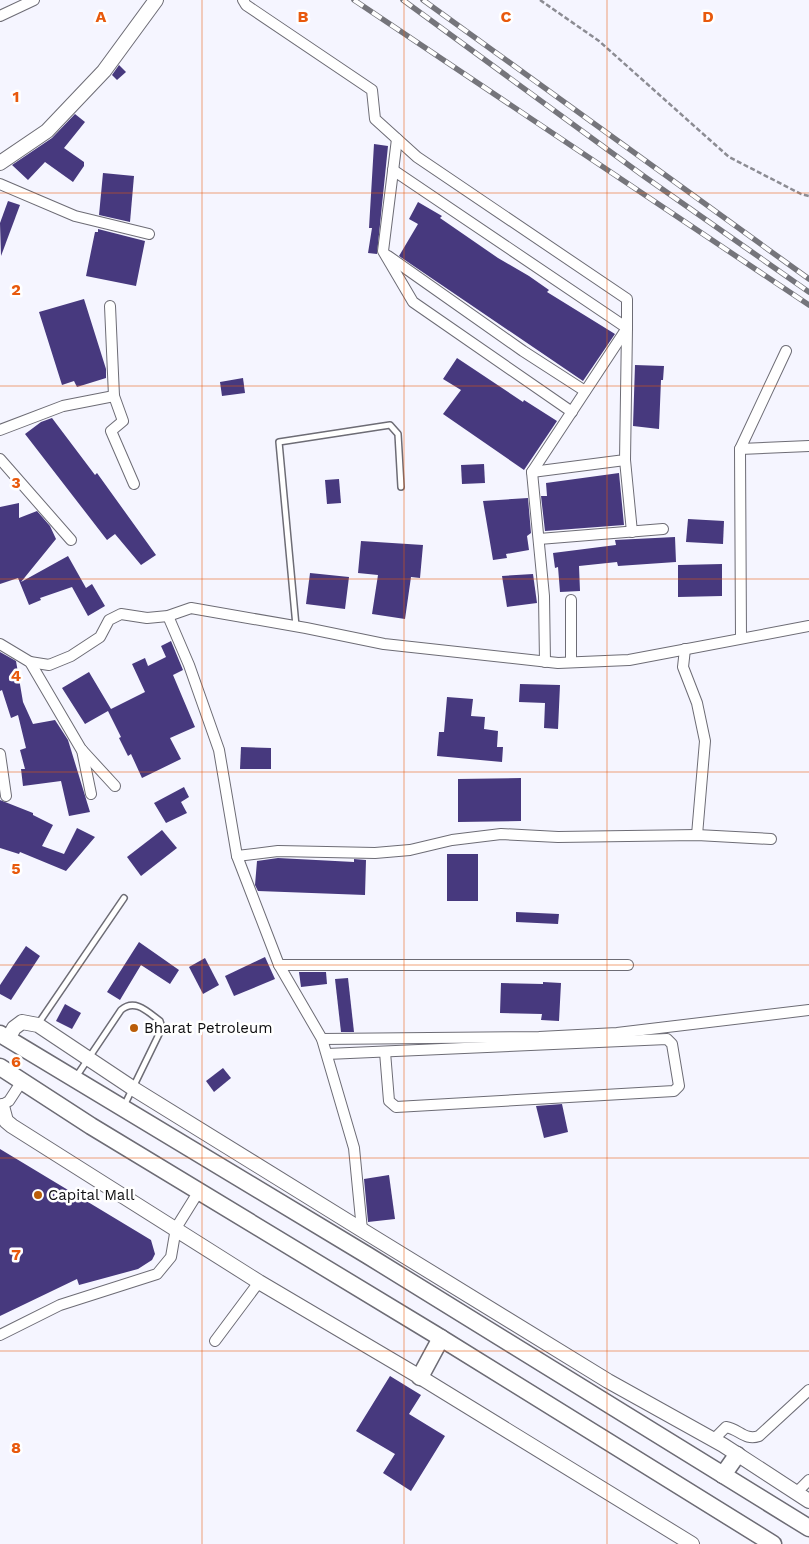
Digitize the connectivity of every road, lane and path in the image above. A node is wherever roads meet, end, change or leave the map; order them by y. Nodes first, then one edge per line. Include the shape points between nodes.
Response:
1 (34, 0) edge
2 (155, 0) edge
3 (243, 0) edge
4 (540, 0) edge
5 (0, 16) edge
6 (397, 140) junction
7 (0, 163) edge
8 (393, 170) junction
9 (0, 184) edge
10 (809, 196) edge
11 (149, 234) dead end
12 (383, 252) junction
13 (110, 306) dead end
14 (627, 328) junction
15 (786, 351) dead end
16 (585, 391) junction
17 (114, 396) junction
18 (572, 412) junction
19 (0, 430) edge
20 (809, 446) edge
21 (740, 449) junction
22 (0, 459) edge
23 (625, 460) junction
24 (532, 472) junction
25 (134, 484) dead end
26 (401, 487) dead end
27 (663, 529) dead end
28 (632, 532) junction
29 (539, 538) junction
30 (71, 540) dead end
31 (571, 600) dead end
32 (168, 616) junction
33 (296, 626) junction
34 (809, 626) edge
35 (741, 638) junction
36 (0, 644) edge
37 (685, 649) junction
38 (30, 662) junction
39 (545, 662) junction
40 (572, 662) junction
41 (82, 750) junction
42 (0, 754) edge
43 (115, 786) dead end
44 (91, 794) dead end
45 (6, 796) dead end
46 (697, 835) junction
47 (771, 840) dead end
48 (237, 856) junction
49 (124, 898) dead end
50 (279, 965) junction
51 (628, 965) dead end
52 (809, 1010) edge
53 (38, 1025) junction
54 (4, 1037) edge
55 (322, 1039) junction
56 (385, 1052) junction
57 (327, 1054) junction
58 (88, 1058) junction
59 (0, 1067) edge
60 (22, 1080) junction
61 (74, 1080) junction
62 (134, 1089) junction
63 (1, 1106) edge
64 (122, 1110) junction
65 (199, 1191) junction
66 (176, 1228) junction
67 (362, 1230) junction
68 (259, 1282) junction
69 (0, 1335) edge
70 (441, 1338) junction
71 (215, 1341) dead end
72 (420, 1377) junction
73 (809, 1390) edge
74 (713, 1440) junction
75 (737, 1455) junction
76 (724, 1475) junction
77 (809, 1480) edge
78 (796, 1493) junction
79 (809, 1501) edge
80 (809, 1528) edge
81 (692, 1544) edge
82 (773, 1544) edge

1 - 5 street
2 - 7 street via 104,71 47,131
3 - 6 street via 372,90 375,119
4 - 10 path via 599,41 729,157
6 - 8 street
6 - 14 street via 416,157 627,299
8 - 12 street
8 - 14 street
9 - 11 street via 76,216
12 - 16 street
12 - 18 street via 413,302
13 - 17 street
14 - 16 street
14 - 23 street
15 - 21 street
16 - 18 street
17 - 19 street via 63,406
17 - 25 street via 123,421 111,430
18 - 24 street
20 - 21 street
21 - 35 street
22 - 30 street
23 - 24 street
23 - 28 street
24 - 29 street
26 - 33 lane via 398,434 390,425 279,442
27 - 28 street
28 - 29 street
29 - 39 street
31 - 40 street
32 - 33 street via 191,608
32 - 38 street via 147,618 121,614 109,620 100,637 71,656 49,665
32 - 48 street via 219,750
33 - 39 street via 384,644
34 - 35 street
35 - 37 street
36 - 38 street
37 - 40 street via 629,660
37 - 46 street via 683,667 697,702 705,741
38 - 41 street
39 - 40 street
41 - 43 street
41 - 44 street
42 - 45 street
46 - 47 street
46 - 48 street via 558,838 501,834 375,853 278,851
48 - 50 street
49 - 53 lane
50 - 51 street
50 - 55 street
52 - 55 street via 617,1033
53 - 54 street via 22,1022
53 - 58 street
54 - 61 main road
55 - 57 street
56 - 56 street via 667,1039 672,1044 679,1086 674,1091 396,1107 388,1101
56 - 57 street
57 - 67 street via 354,1148
58 - 61 lane
58 - 62 street
58 - 62 lane via 126,1006 136,1005 160,1021 162,1028
59 - 60 main road
60 - 63 street via 9,1101
60 - 65 main road
61 - 64 main road
62 - 64 lane
62 - 67 street
63 - 66 street via 12,1126
64 - 76 main road
65 - 66 street
65 - 70 main road
66 - 68 street
66 - 69 street via 171,1257 157,1274 60,1305
67 - 74 street via 608,1381
68 - 71 street
68 - 72 street
70 - 72 main road
70 - 82 main road
72 - 81 street
73 - 74 street via 759,1436 746,1437 726,1428
74 - 75 street
75 - 76 main road
75 - 78 street
76 - 80 main road
77 - 78 street
78 - 79 street

